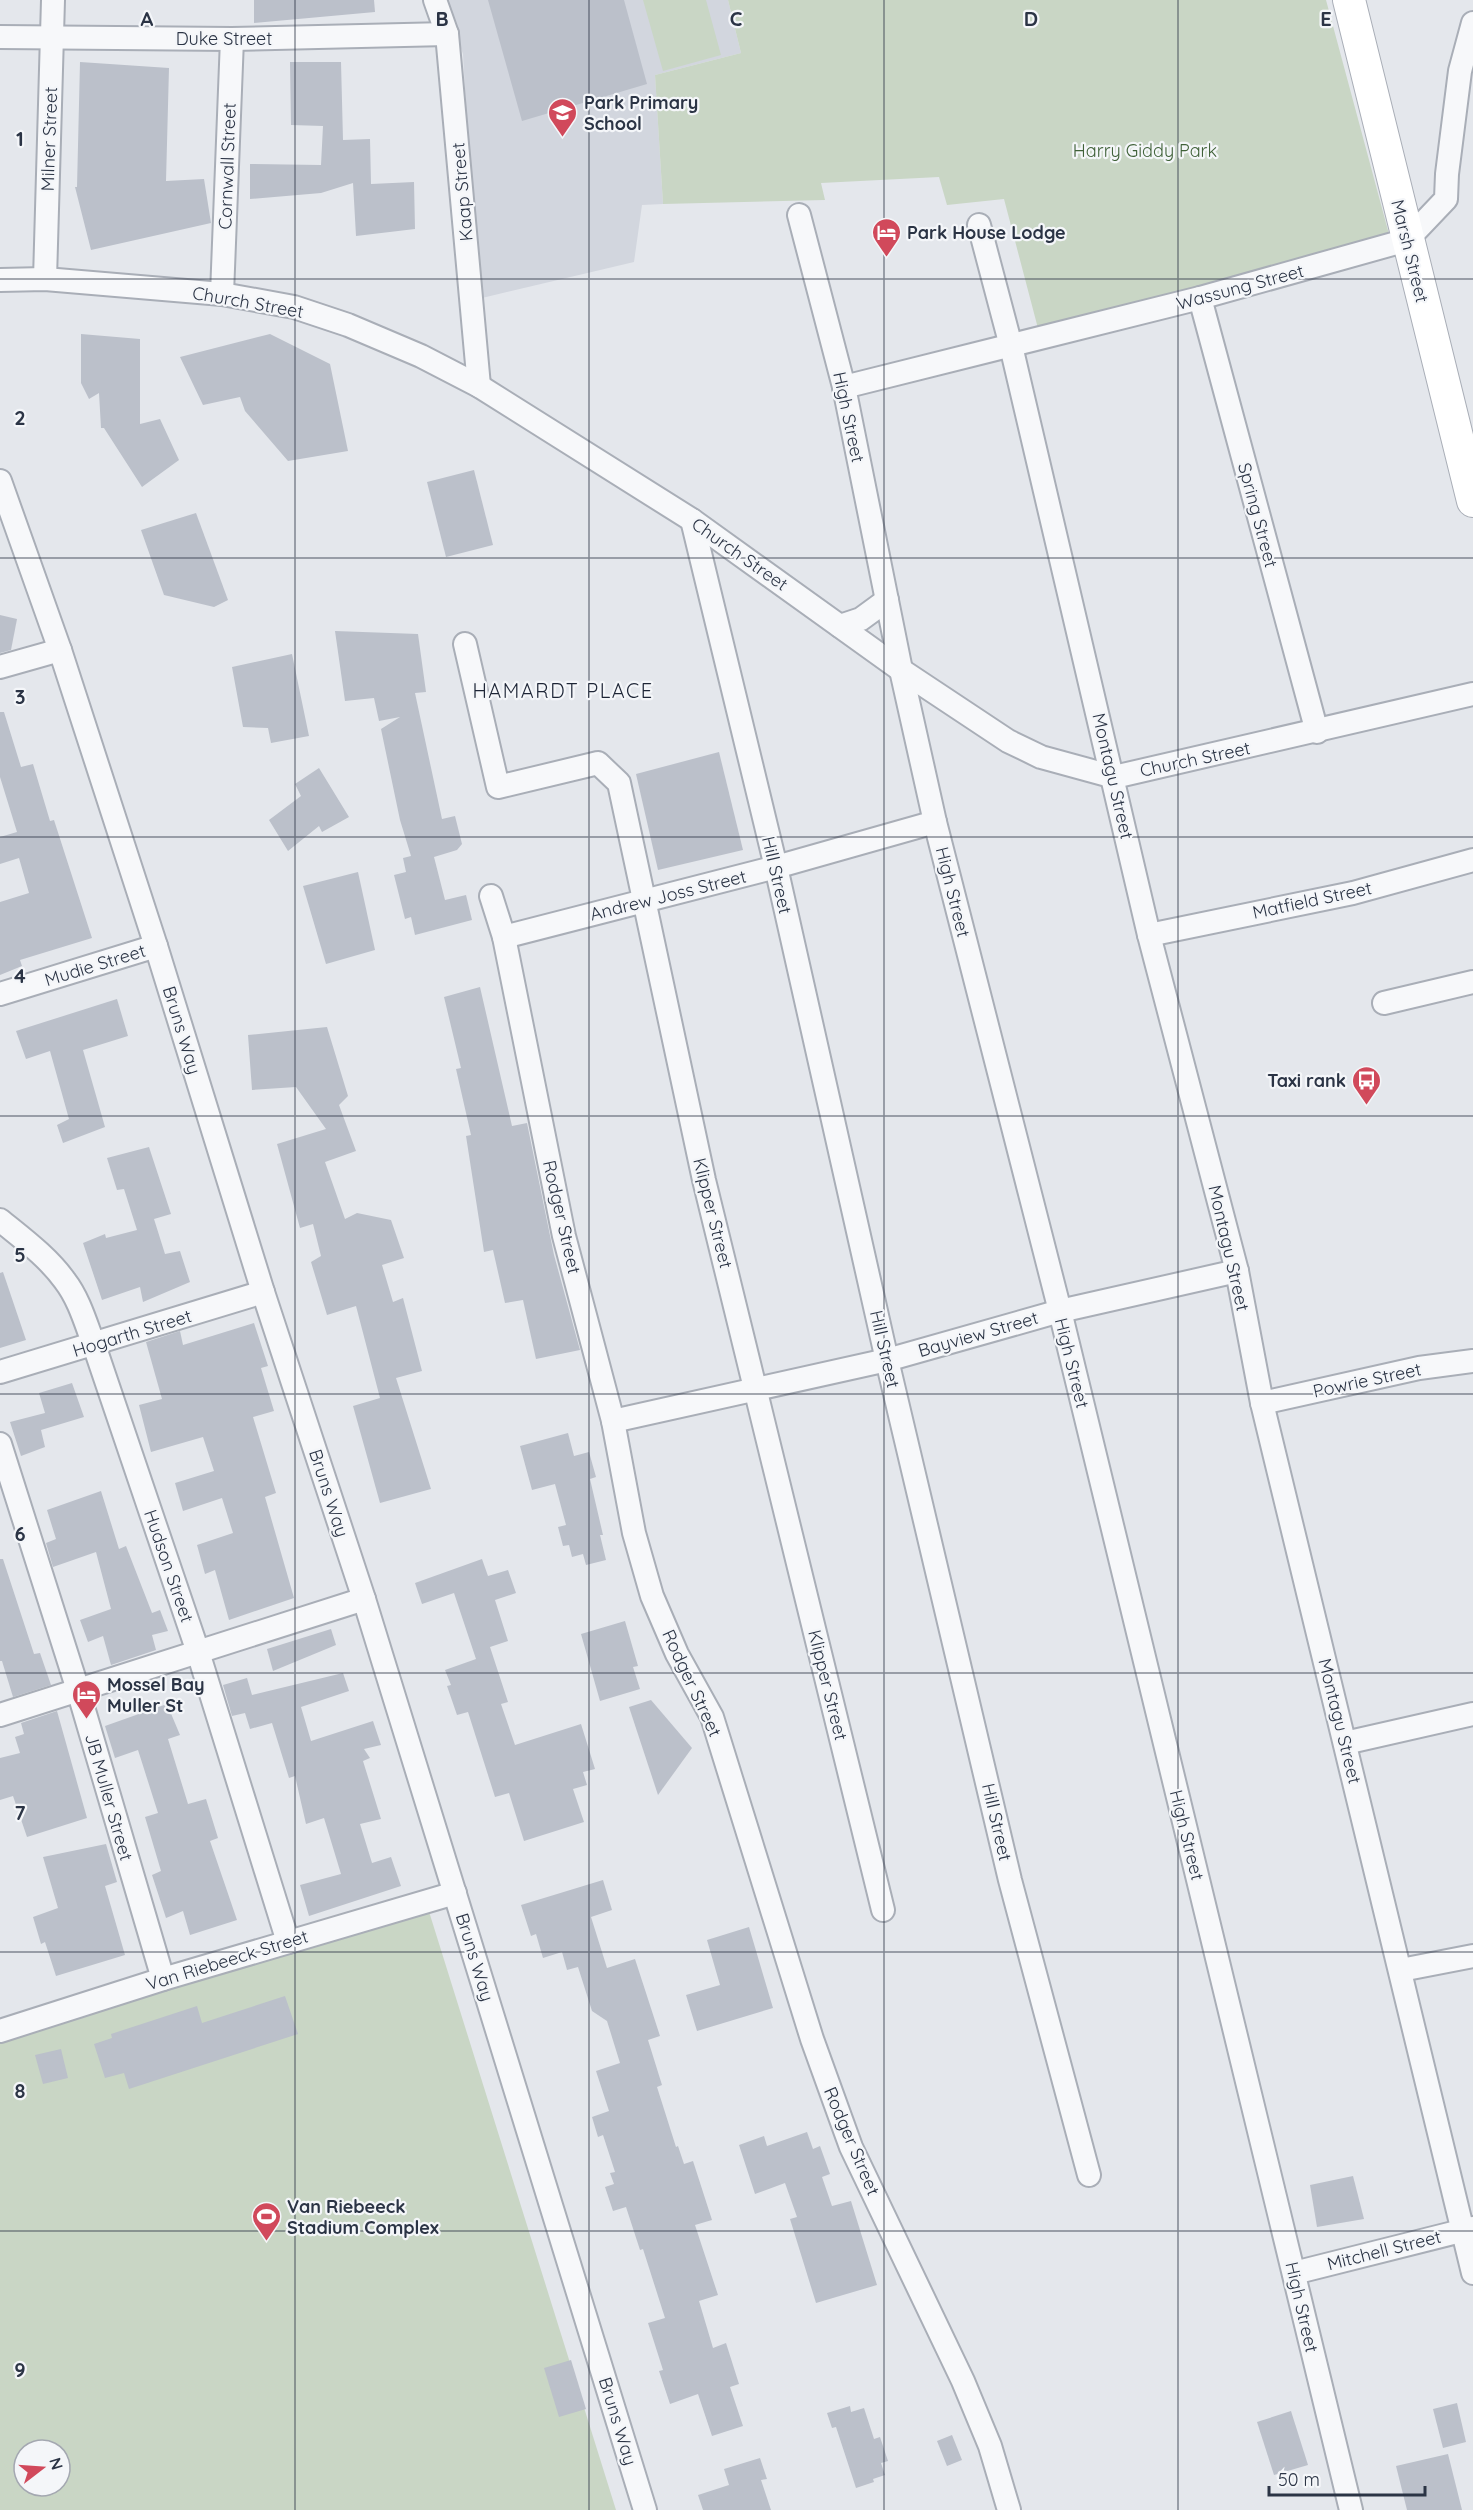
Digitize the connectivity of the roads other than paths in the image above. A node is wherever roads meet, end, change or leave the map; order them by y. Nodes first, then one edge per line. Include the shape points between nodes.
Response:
1 (53, 0) edge
2 (435, 0) edge
3 (1349, 0) edge
4 (1473, 23) edge
5 (447, 34) junction
6 (52, 36) junction
7 (0, 37) edge
8 (232, 39) junction
9 (799, 214) dead end
10 (979, 225) dead end
11 (1407, 240) junction
12 (45, 279) junction
13 (0, 280) edge
14 (222, 294) junction
15 (1200, 298) junction
16 (1011, 346) junction
17 (479, 386) junction
18 (844, 387) junction
19 (0, 481) edge
20 (1473, 501) edge
21 (692, 520) junction
22 (887, 600) junction
23 (840, 626) junction
24 (465, 645) dead end
25 (60, 650) junction
26 (0, 667) edge
27 (901, 670) junction
28 (1473, 694) edge
29 (1317, 732) junction
30 (1114, 777) junction
31 (935, 822) junction
32 (1473, 860) edge
33 (776, 867) junction
34 (491, 896) dead end
35 (645, 900) junction
36 (1149, 934) junction
37 (504, 937) junction
38 (156, 946) junction
39 (1473, 982) edge
40 (0, 994) edge
41 (1384, 1003) dead end
42 (0, 1220) edge
43 (1237, 1271) junction
44 (263, 1292) junction
45 (1060, 1311) junction
46 (94, 1345) junction
47 (887, 1359) junction
48 (1472, 1365) edge
49 (0, 1372) edge
50 (757, 1389) junction
51 (1262, 1403) junction
52 (613, 1421) junction
53 (0, 1444) edge
54 (364, 1599) junction
55 (198, 1652) junction
56 (78, 1690) junction
57 (1473, 1714) edge
58 (0, 1715) edge
59 (1345, 1743) junction
60 (455, 1893) junction
61 (883, 1910) dead end
62 (288, 1942) junction
63 (1473, 1956) edge
64 (1401, 1970) junction
65 (163, 1979) junction
66 (0, 2031) edge
67 (1089, 2175) dead end
68 (1468, 2229) edge
69 (1294, 2273) junction
70 (1473, 2273) edge
71 (645, 2510) edge
72 (1009, 2510) edge
73 (1351, 2510) edge

1 - 6 street, Milner Street
2 - 5 street, Kaap Street
3 - 11 street, Marsh Street
4 - 11 street via 1460,71 1446,199
5 - 8 street, Duke Street
5 - 17 street, Kaap Street
6 - 7 street, Duke Street
6 - 8 street, Duke Street
6 - 12 street, Milner Street
8 - 14 street, Cornwall Street
9 - 18 street, High Street
10 - 16 street, Montagu Street
11 - 15 street, Wassung Street
11 - 20 street, Marsh Street
12 - 13 street, Church Street
12 - 14 street, Church Street
14 - 17 street, Church Street via 294,307 348,325
15 - 16 street, Wassung Street
15 - 29 street, Spring Street
16 - 18 street, Wassung Street
16 - 30 street, Montagu Street
17 - 21 street, Church Street
18 - 22 street, High Street
19 - 25 street, Bruns Way
21 - 23 street, Church Street
21 - 33 street, Hill Street
22 - 23 street via 861,619
22 - 27 street, High Street
23 - 27 street, Church Street
24 - 35 street, Klipper Street via 498,787 598,763 619,783
25 - 26 street
25 - 38 street, Bruns Way
27 - 30 street, Church Street via 1008,741 1041,757
27 - 31 street, High Street
28 - 29 street, Church Street
29 - 30 street, Church Street
30 - 36 street, Montagu Street
31 - 33 street, Andrew Joss Street
31 - 45 street, High Street
32 - 36 street, Matfield Street via 1353,893
33 - 35 street, Andrew Joss Street
33 - 47 street, Hill Street
34 - 37 street, Rodger Street
35 - 37 street, Andrew Joss Street
35 - 50 street, Klipper Street via 704,1180
36 - 43 street, Montagu Street
37 - 52 street, Rodger Street via 564,1236
38 - 40 street, Mudie Street
38 - 44 street, Bruns Way
39 - 41 street
42 - 46 street, Hudson Street via 65,1280
43 - 45 street, Bayview Street
43 - 51 street, Montagu Street
44 - 46 street, Hogarth Street
44 - 54 street, Bruns Way
45 - 47 street, Bayview Street
45 - 69 street, High Street
46 - 49 street, Hogarth Street
46 - 55 street, Hudson Street
47 - 50 street, Bayview Street
47 - 67 street, Hill Street via 1010,1880
48 - 51 street, Powrie Street via 1419,1368
50 - 52 street, Bayview Street
50 - 61 street, Klipper Street
51 - 59 street, Montagu Street
52 - 72 street, Rodger Street via 634,1533 652,1596 677,1654 712,1717 812,2039 851,2147 963,2381 990,2446
53 - 56 street, JB Muller Street
54 - 55 street
54 - 60 street, Bruns Way
55 - 56 street
55 - 62 street, Hudson Street
56 - 58 street
56 - 65 street, JB Muller Street
57 - 59 street
59 - 64 street, Montagu Street
60 - 62 street, Van Riebeeck Street
60 - 71 street, Bruns Way
62 - 65 street, Van Riebeeck Street
63 - 64 street
64 - 68 street, Montagu Street
65 - 66 street, Van Riebeeck Street
68 - 69 street, Mitchell Street
68 - 70 street, Montagu Street
69 - 73 street, High Street

